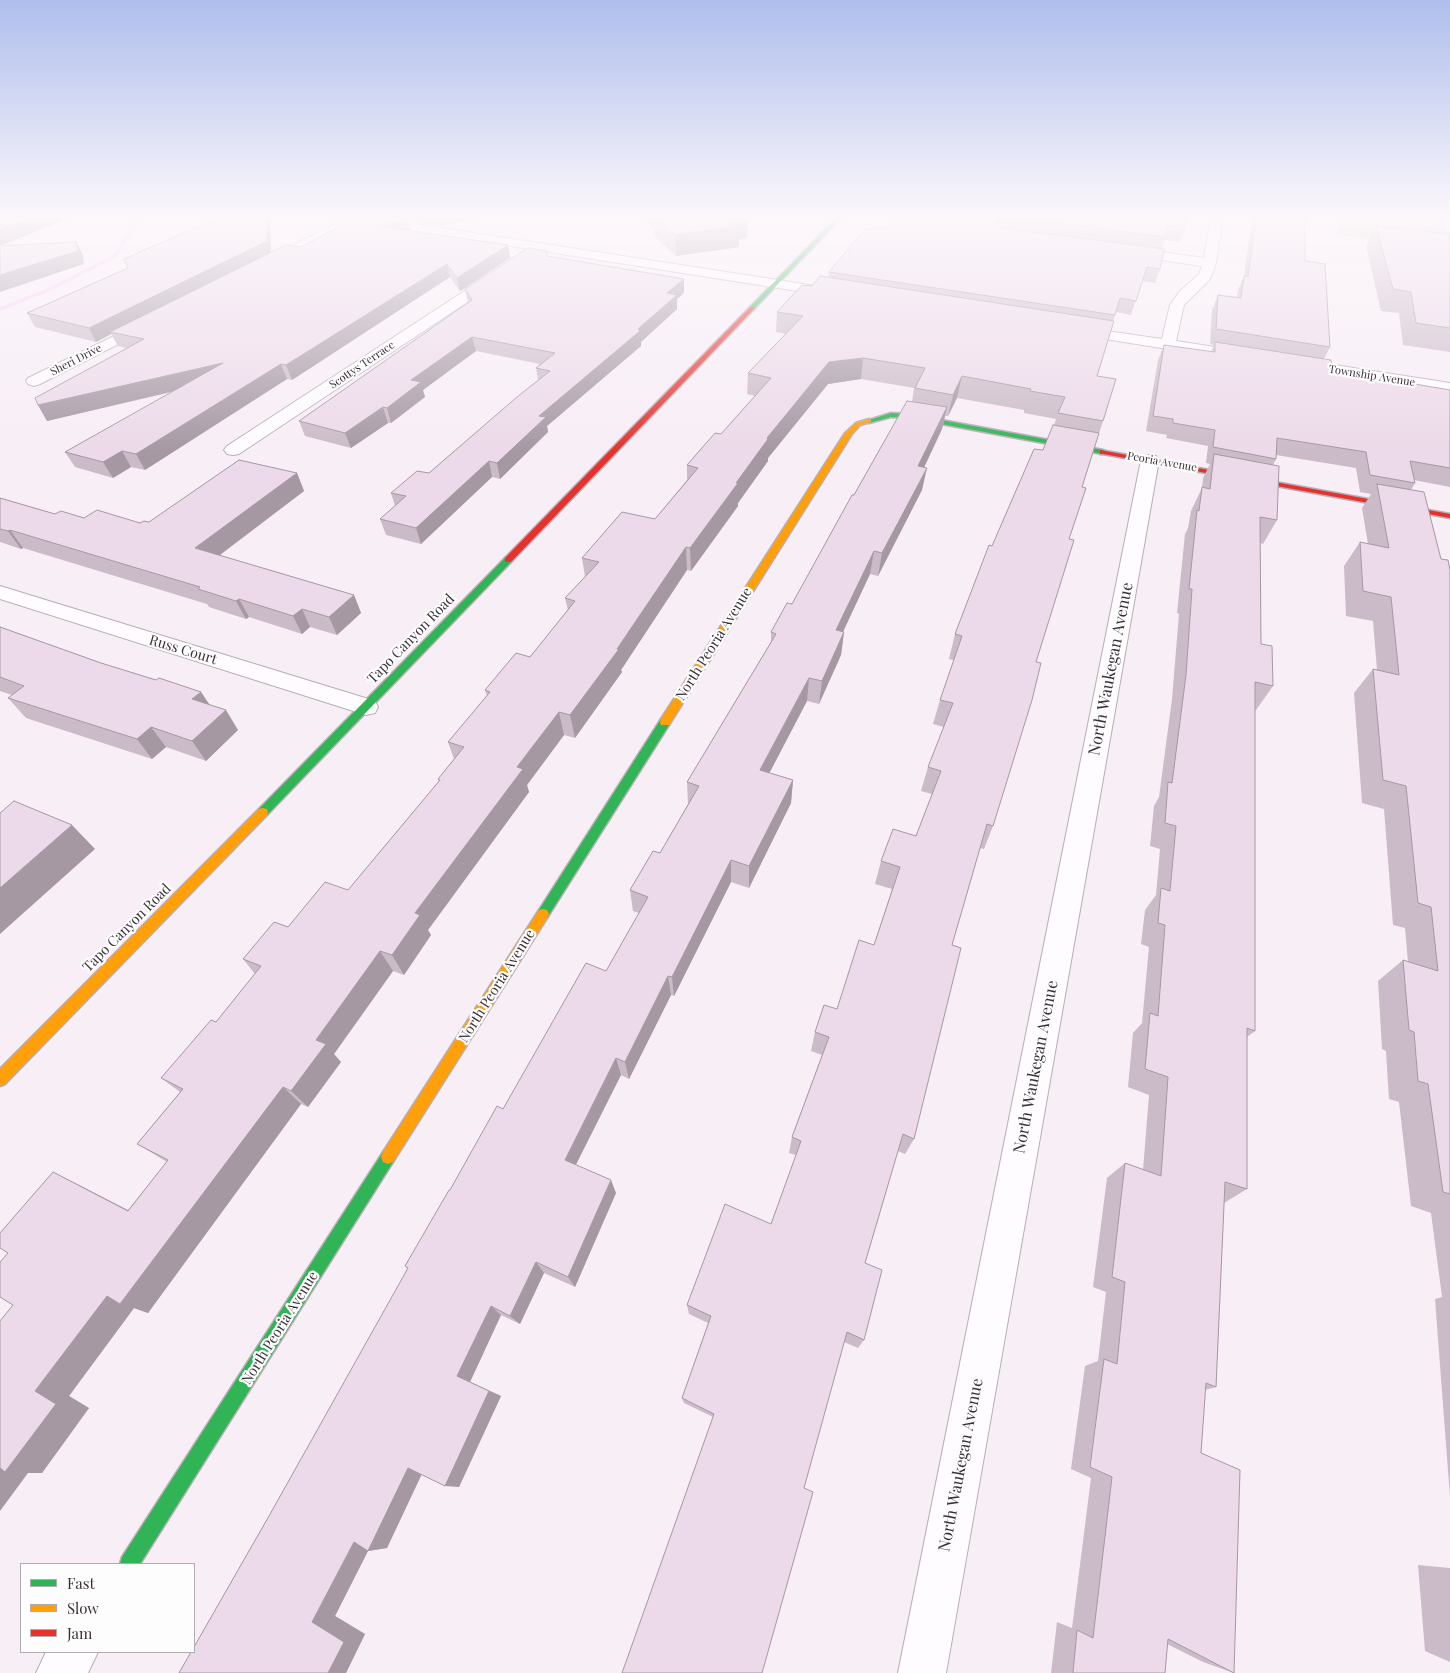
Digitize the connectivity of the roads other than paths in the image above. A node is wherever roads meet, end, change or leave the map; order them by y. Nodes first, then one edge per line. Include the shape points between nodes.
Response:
1 (468, 295) edge
2 (767, 295) edge
3 (1184, 295) edge
4 (159, 318) edge
5 (1061, 328) edge
6 (1168, 344) junction
7 (1266, 359) edge
8 (1285, 362) edge
9 (34, 381) dead end
10 (1450, 388) edge
11 (874, 418) joint
12 (234, 450) dead end
13 (1150, 460) junction
14 (1450, 516) edge
15 (0, 592) edge
16 (366, 707) junction
17 (0, 1078) edge
18 (130, 1563) edge
19 (73, 1653) edge
20 (60, 1673) edge
21 (922, 1673) edge

1 - 12 street, Scottys Terrace
2 - 16 street, Tapo Canyon Road
3 - 6 street via 1177,305
4 - 9 street, Sheri Drive
5 - 6 street
6 - 7 street
8 - 10 street, Township Avenue
11 - 13 street, Peoria Avenue via 909,416
11 - 18 street, North Peoria Avenue via 858,424 849,433
13 - 14 street, Peoria Avenue
13 - 21 street, North Waukegan Avenue
15 - 16 street, Russ Court
16 - 17 street, Tapo Canyon Road
19 - 20 street

